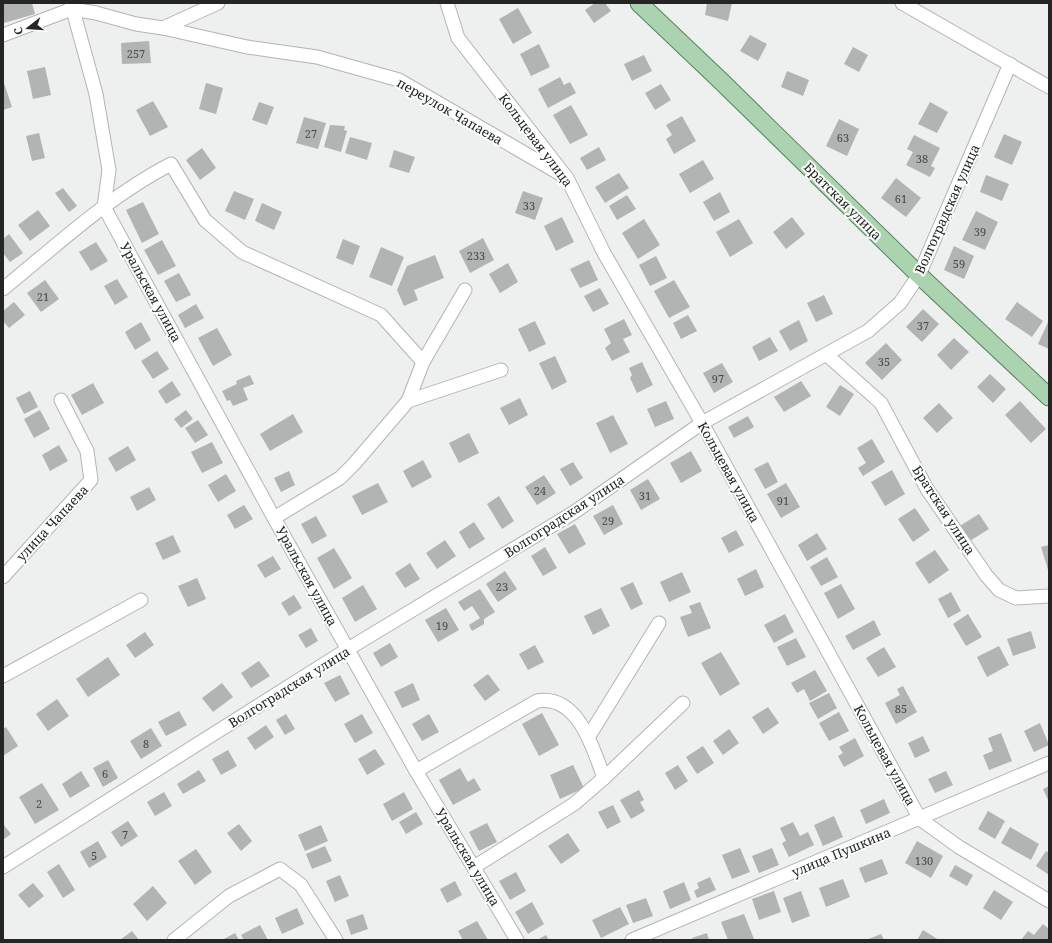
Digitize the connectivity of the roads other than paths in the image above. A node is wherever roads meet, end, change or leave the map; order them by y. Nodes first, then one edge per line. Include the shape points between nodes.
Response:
1 (218, 3) edge
2 (447, 3) edge
3 (639, 3) edge
4 (902, 3) edge
5 (71, 6) edge
6 (163, 28) junction
7 (3, 35) edge
8 (1010, 64) junction
9 (1049, 87) edge
10 (567, 178) junction
11 (104, 207) junction
12 (919, 275) junction
13 (3, 289) edge
14 (465, 290) dead end
15 (827, 355) junction
16 (423, 362) junction
17 (501, 370) dead end
18 (1049, 397) edge
19 (62, 400) dead end
20 (408, 401) junction
21 (702, 423) junction
22 (274, 518) junction
23 (3, 577) edge
24 (1049, 596) edge
25 (141, 600) dead end
26 (659, 623) dead end
27 (348, 649) junction
28 (3, 676) edge
29 (683, 703) dead end
30 (589, 736) junction
31 (1049, 763) edge
32 (416, 771) junction
33 (604, 778) junction
34 (920, 819) junction
35 (3, 867) edge
36 (474, 867) junction
37 (1049, 902) edge
38 (174, 940) edge
39 (336, 940) edge
40 (517, 940) edge
41 (632, 940) edge

1 - 6 street
2 - 10 street, Кольцевая улица via 458,38
3 - 12 main road, Братская улица
4 - 8 street
5 - 6 street, переулок Чапаева via 136,24
5 - 7 street
5 - 11 street via 96,94 109,170
6 - 10 street, переулок Чапаева via 247,47 317,57 399,80
8 - 9 street
8 - 12 street, Волгоградская улица
10 - 21 street, Кольцевая улица via 604,253
11 - 13 street
11 - 16 street via 142,179 171,164 205,220 242,252 381,315
11 - 22 street, Уральская улица
12 - 15 street, Волгоградская улица via 900,302 868,331
12 - 18 main road, Братская улица
14 - 16 street
15 - 21 street, Волгоградская улица
15 - 24 street, Братская улица via 881,403 927,489 999,590 1016,598
16 - 20 street
17 - 20 street
19 - 23 street, улица Чапаева via 87,451 92,480
20 - 22 street via 340,478
21 - 27 street, Волгоградская улица via 573,513
21 - 34 street, Кольцевая улица
22 - 27 street, Уральская улица
25 - 28 street
26 - 30 street
27 - 32 street, Уральская улица
27 - 35 street, Волгоградская улица
29 - 33 street
30 - 32 street via 570,712 547,699 537,701
30 - 33 street
31 - 34 street, улица Пушкина
32 - 36 street, Уральская улица
33 - 36 street via 574,804
34 - 37 street, Кольцевая улица via 958,847
34 - 41 street, улица Пушкина
36 - 40 street, Уральская улица
38 - 39 street via 229,896 280,869 301,885

